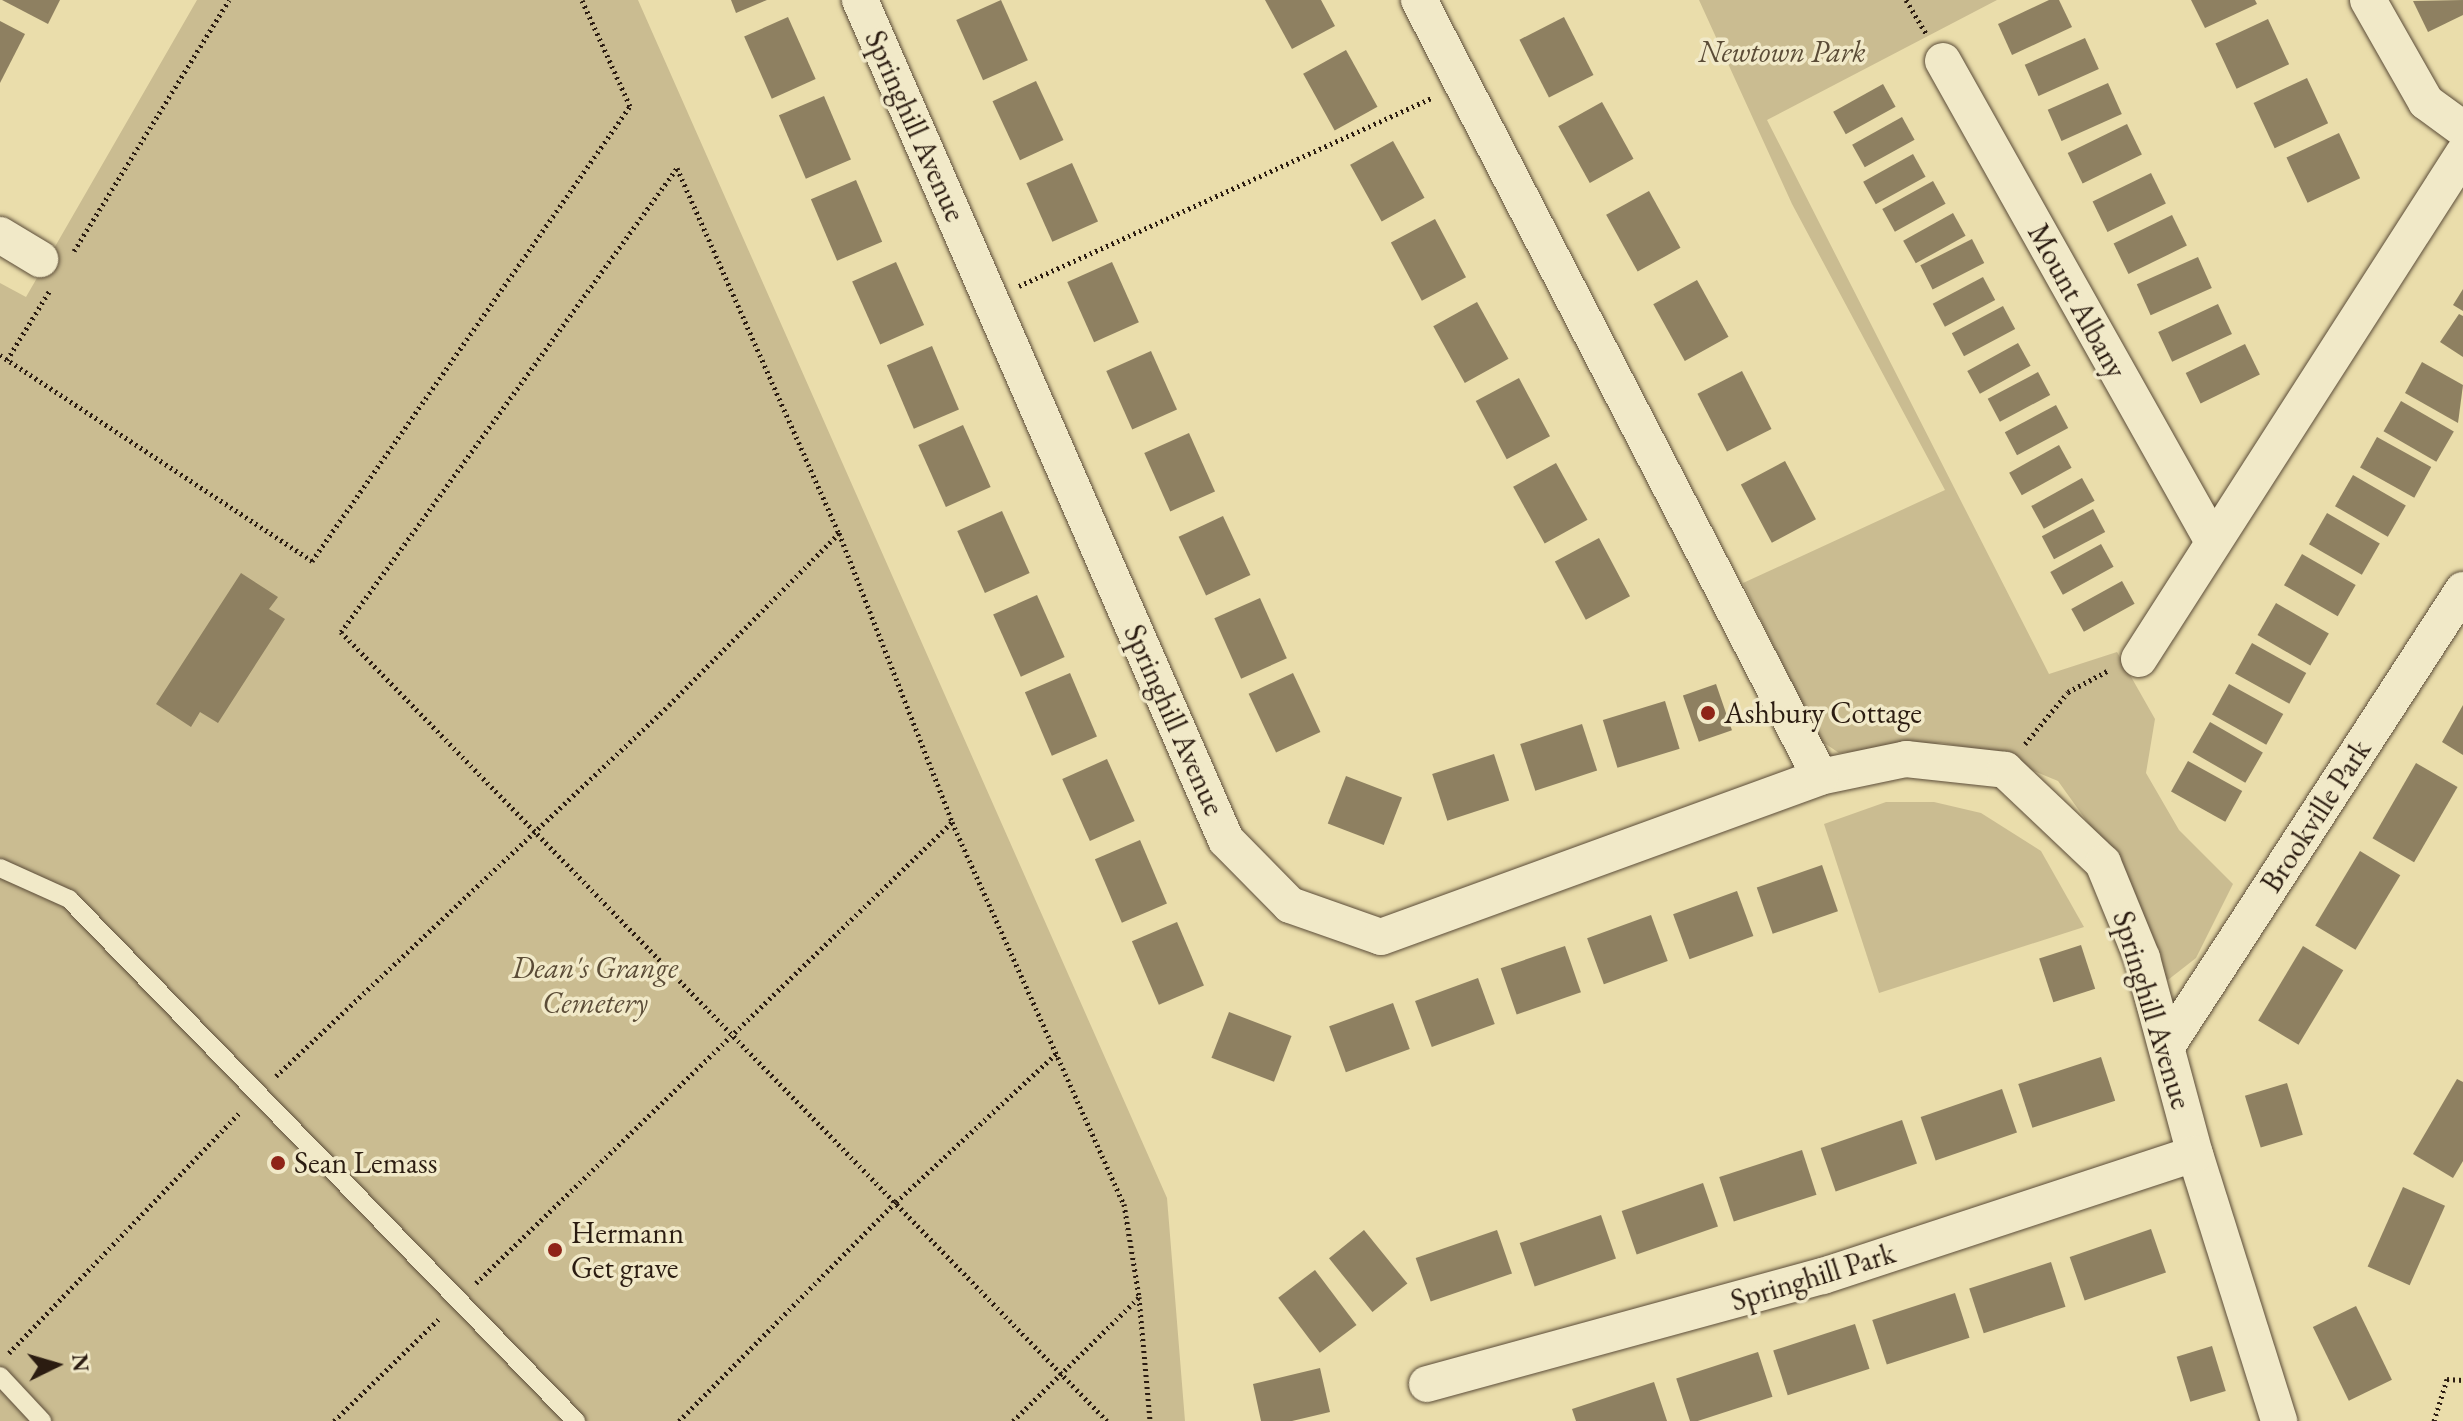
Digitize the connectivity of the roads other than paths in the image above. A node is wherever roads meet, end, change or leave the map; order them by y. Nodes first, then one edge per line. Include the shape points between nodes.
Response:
1 (860, 0) edge
2 (1419, 0) edge
3 (2368, 0) edge
4 (1936, 49) road end
5 (2463, 129) edge
6 (2463, 154) edge
7 (0, 235) edge
8 (55, 267) road end
9 (2212, 540) junction
10 (2463, 590) edge
11 (2139, 659) road end
12 (1820, 777) junction
13 (0, 868) edge
14 (2169, 1043) junction
15 (2195, 1154) junction
16 (0, 1376) edge
17 (1427, 1384) dead end
18 (42, 1421) edge
19 (576, 1421) edge
20 (2279, 1421) edge

1 - 12 street, Springhill Avenue via 1226,840 1290,905 1381,937
2 - 12 street
3 - 5 street via 2426,102
4 - 9 street, Mount Albany
6 - 9 street
7 - 8 street
9 - 11 street
10 - 14 street, Brookville Park
12 - 14 street, Springhill Avenue via 1906,759 2005,770 2103,863
13 - 19 lane via 69,899
14 - 15 street, Springhill Avenue
15 - 17 street, Springhill Park via 1823,1276
15 - 20 street, Springhill Avenue
16 - 18 lane

